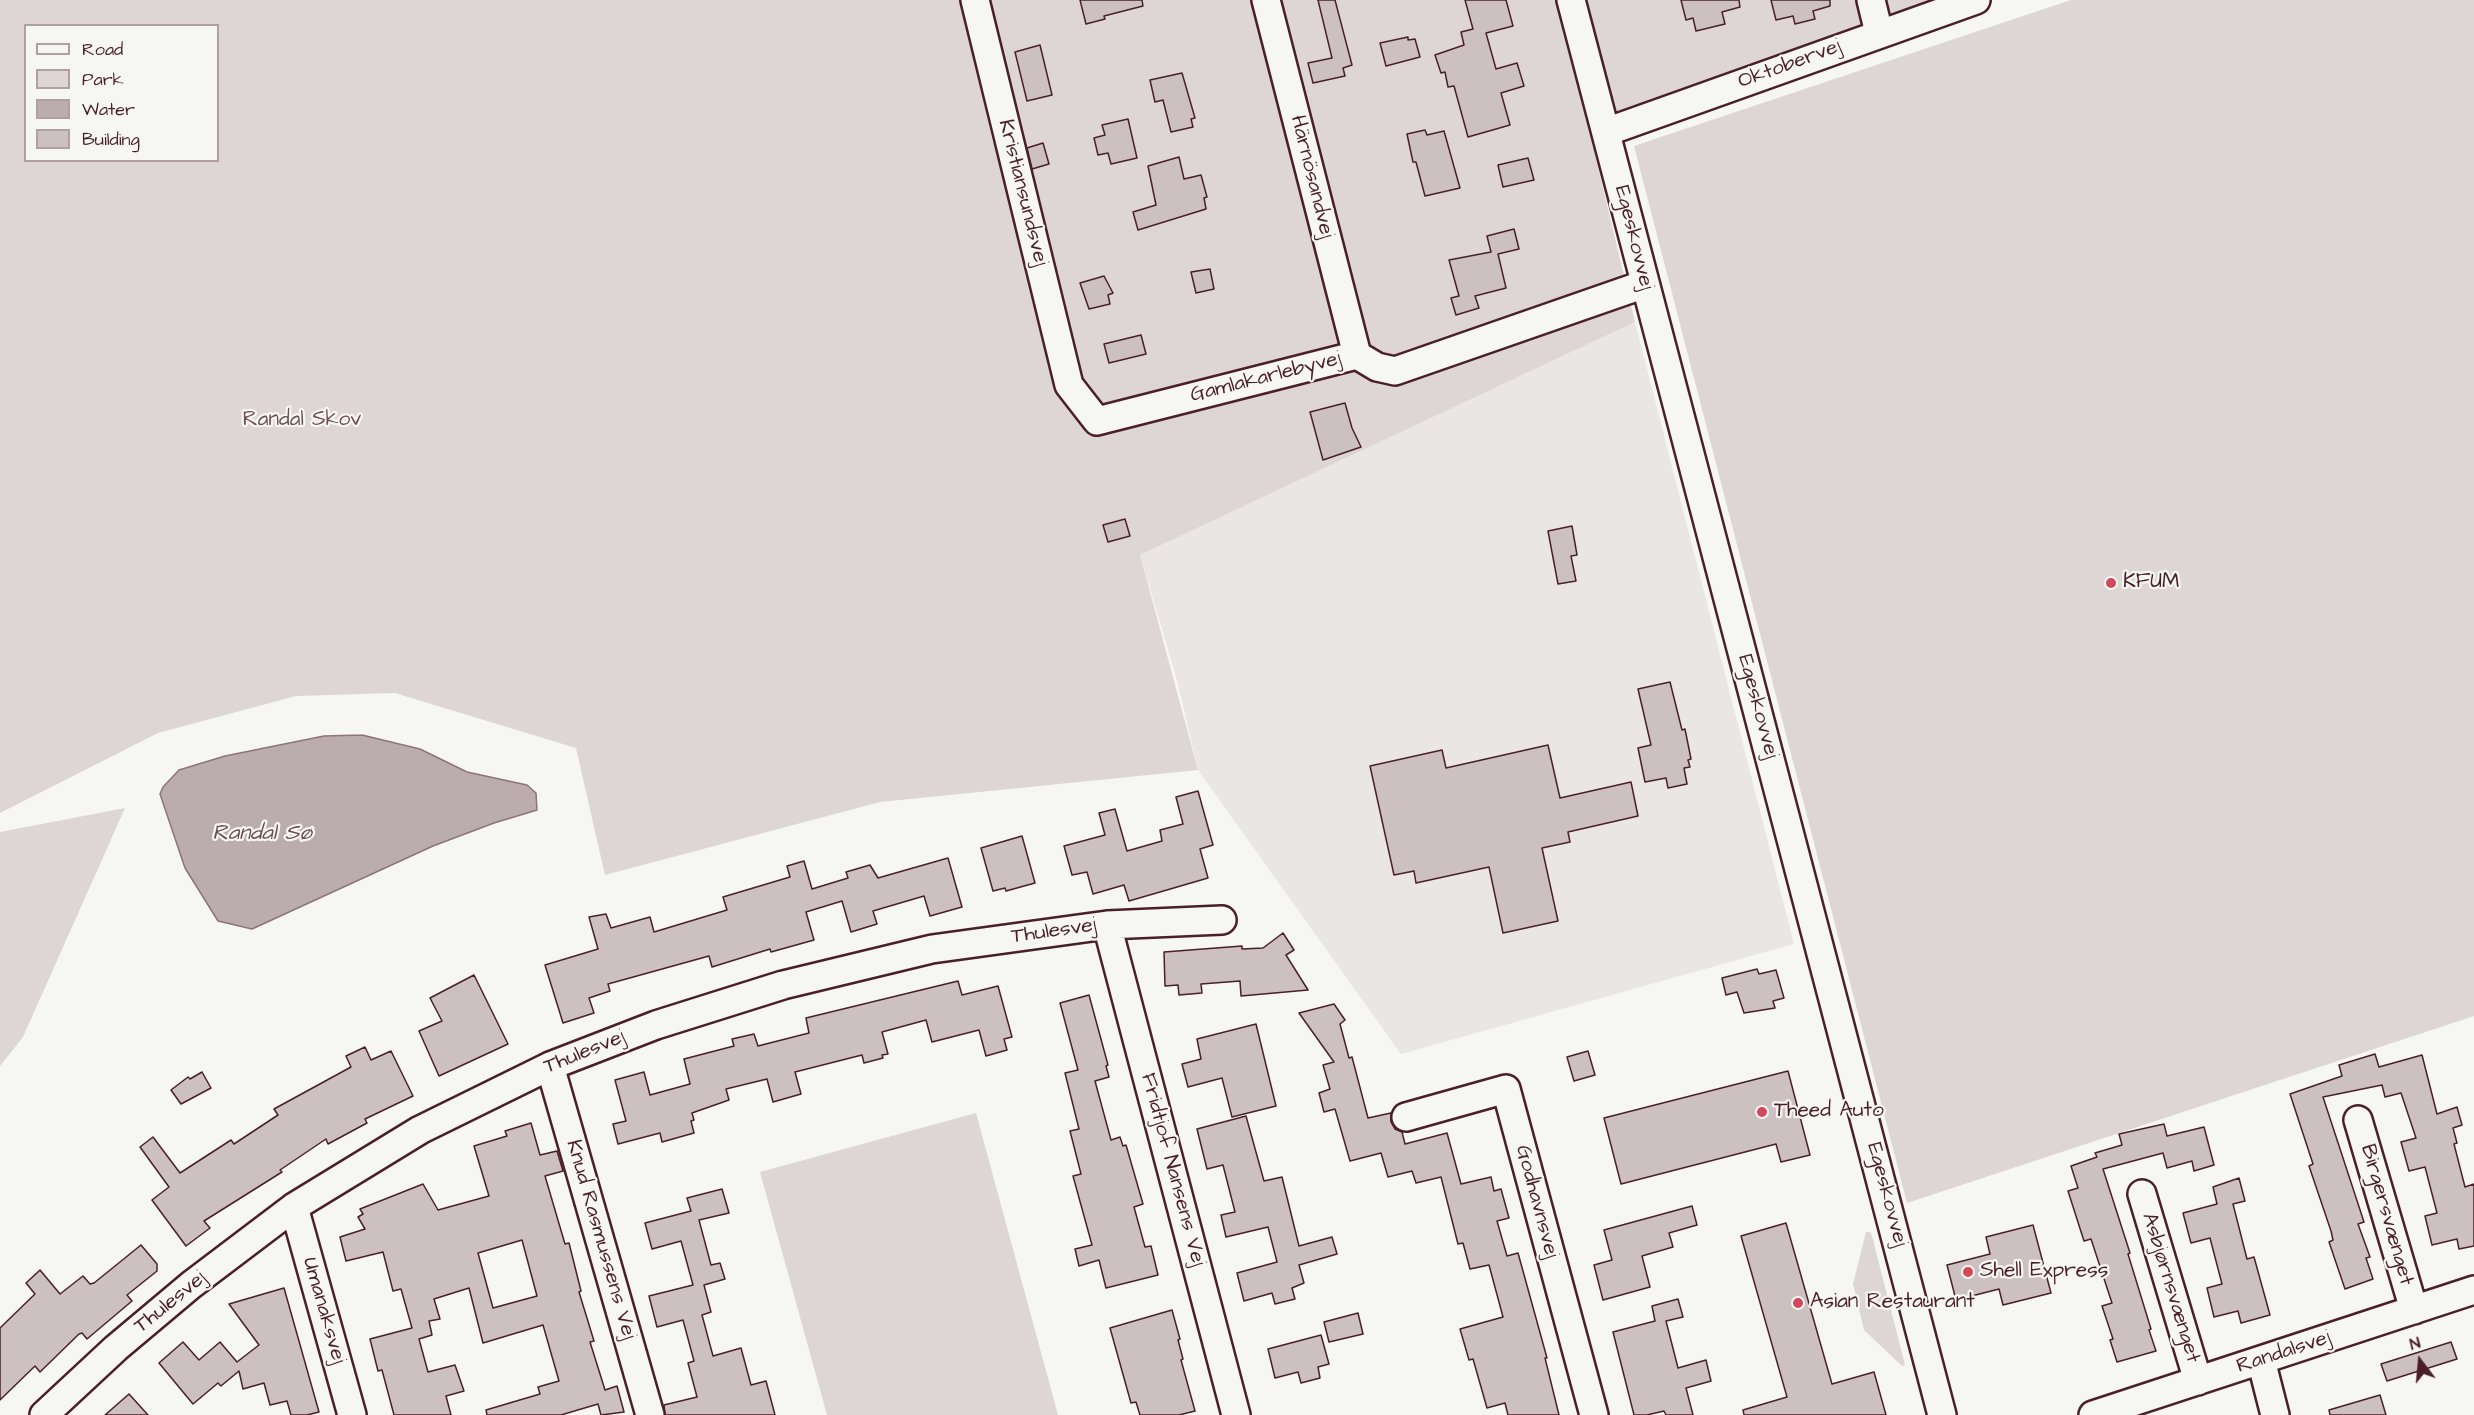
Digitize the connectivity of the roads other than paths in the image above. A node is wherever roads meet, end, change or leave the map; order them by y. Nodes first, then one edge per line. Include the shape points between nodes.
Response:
1 (975, 0) edge
2 (1266, 0) edge
3 (1571, 0) edge
4 (1871, 0) edge
5 (1976, 0) edge
6 (1879, 33) junction
7 (1606, 132) junction
8 (1645, 284) junction
9 (1357, 354) junction
10 (1069, 385) joint
11 (1222, 920) dead end
12 (1107, 926) junction
13 (550, 1066) junction
14 (1406, 1117) dead end
15 (2358, 1120) dead end
16 (2142, 1194) dead end
17 (294, 1207) junction
18 (2474, 1290) edge
19 (2414, 1310) junction
20 (2261, 1360) junction
21 (2198, 1381) junction
22 (44, 1415) edge
23 (352, 1415) edge
24 (650, 1415) edge
25 (1236, 1415) edge
26 (1594, 1415) edge
27 (1942, 1415) edge
28 (2093, 1415) edge
29 (2275, 1415) edge

1 - 10 street, Kristiansundsvej
2 - 9 street, Härnösandvej
3 - 7 street, Egeskovvej
4 - 6 street
5 - 6 street, Oktobervej
6 - 7 street, Oktobervej
7 - 8 street, Egeskovvej
8 - 9 street, Gamlakarlebyvej via 1395,371
8 - 27 street, Egeskovvej
9 - 10 street, Gamlakarlebyvej via 1097,421
11 - 12 street, Thulesvej
12 - 13 street, Thulesvej via 932,949 783,985 656,1025
12 - 25 street, Fridtjof Nansens Vej
13 - 17 street, Thulesvej via 420,1130
13 - 24 street, Knud Rasmussens Vej
14 - 26 street, Godhavnsvej via 1506,1089
15 - 19 street, Birgersvænget
16 - 21 street, Asbjørnsvænget
17 - 22 street, Thulesvej via 183,1292
17 - 23 street, Umanaksvej
18 - 19 street, Randalsvej
19 - 20 street, Randalsvej
20 - 21 street, Randalsvej
20 - 29 street
21 - 28 street, Randalsvej

